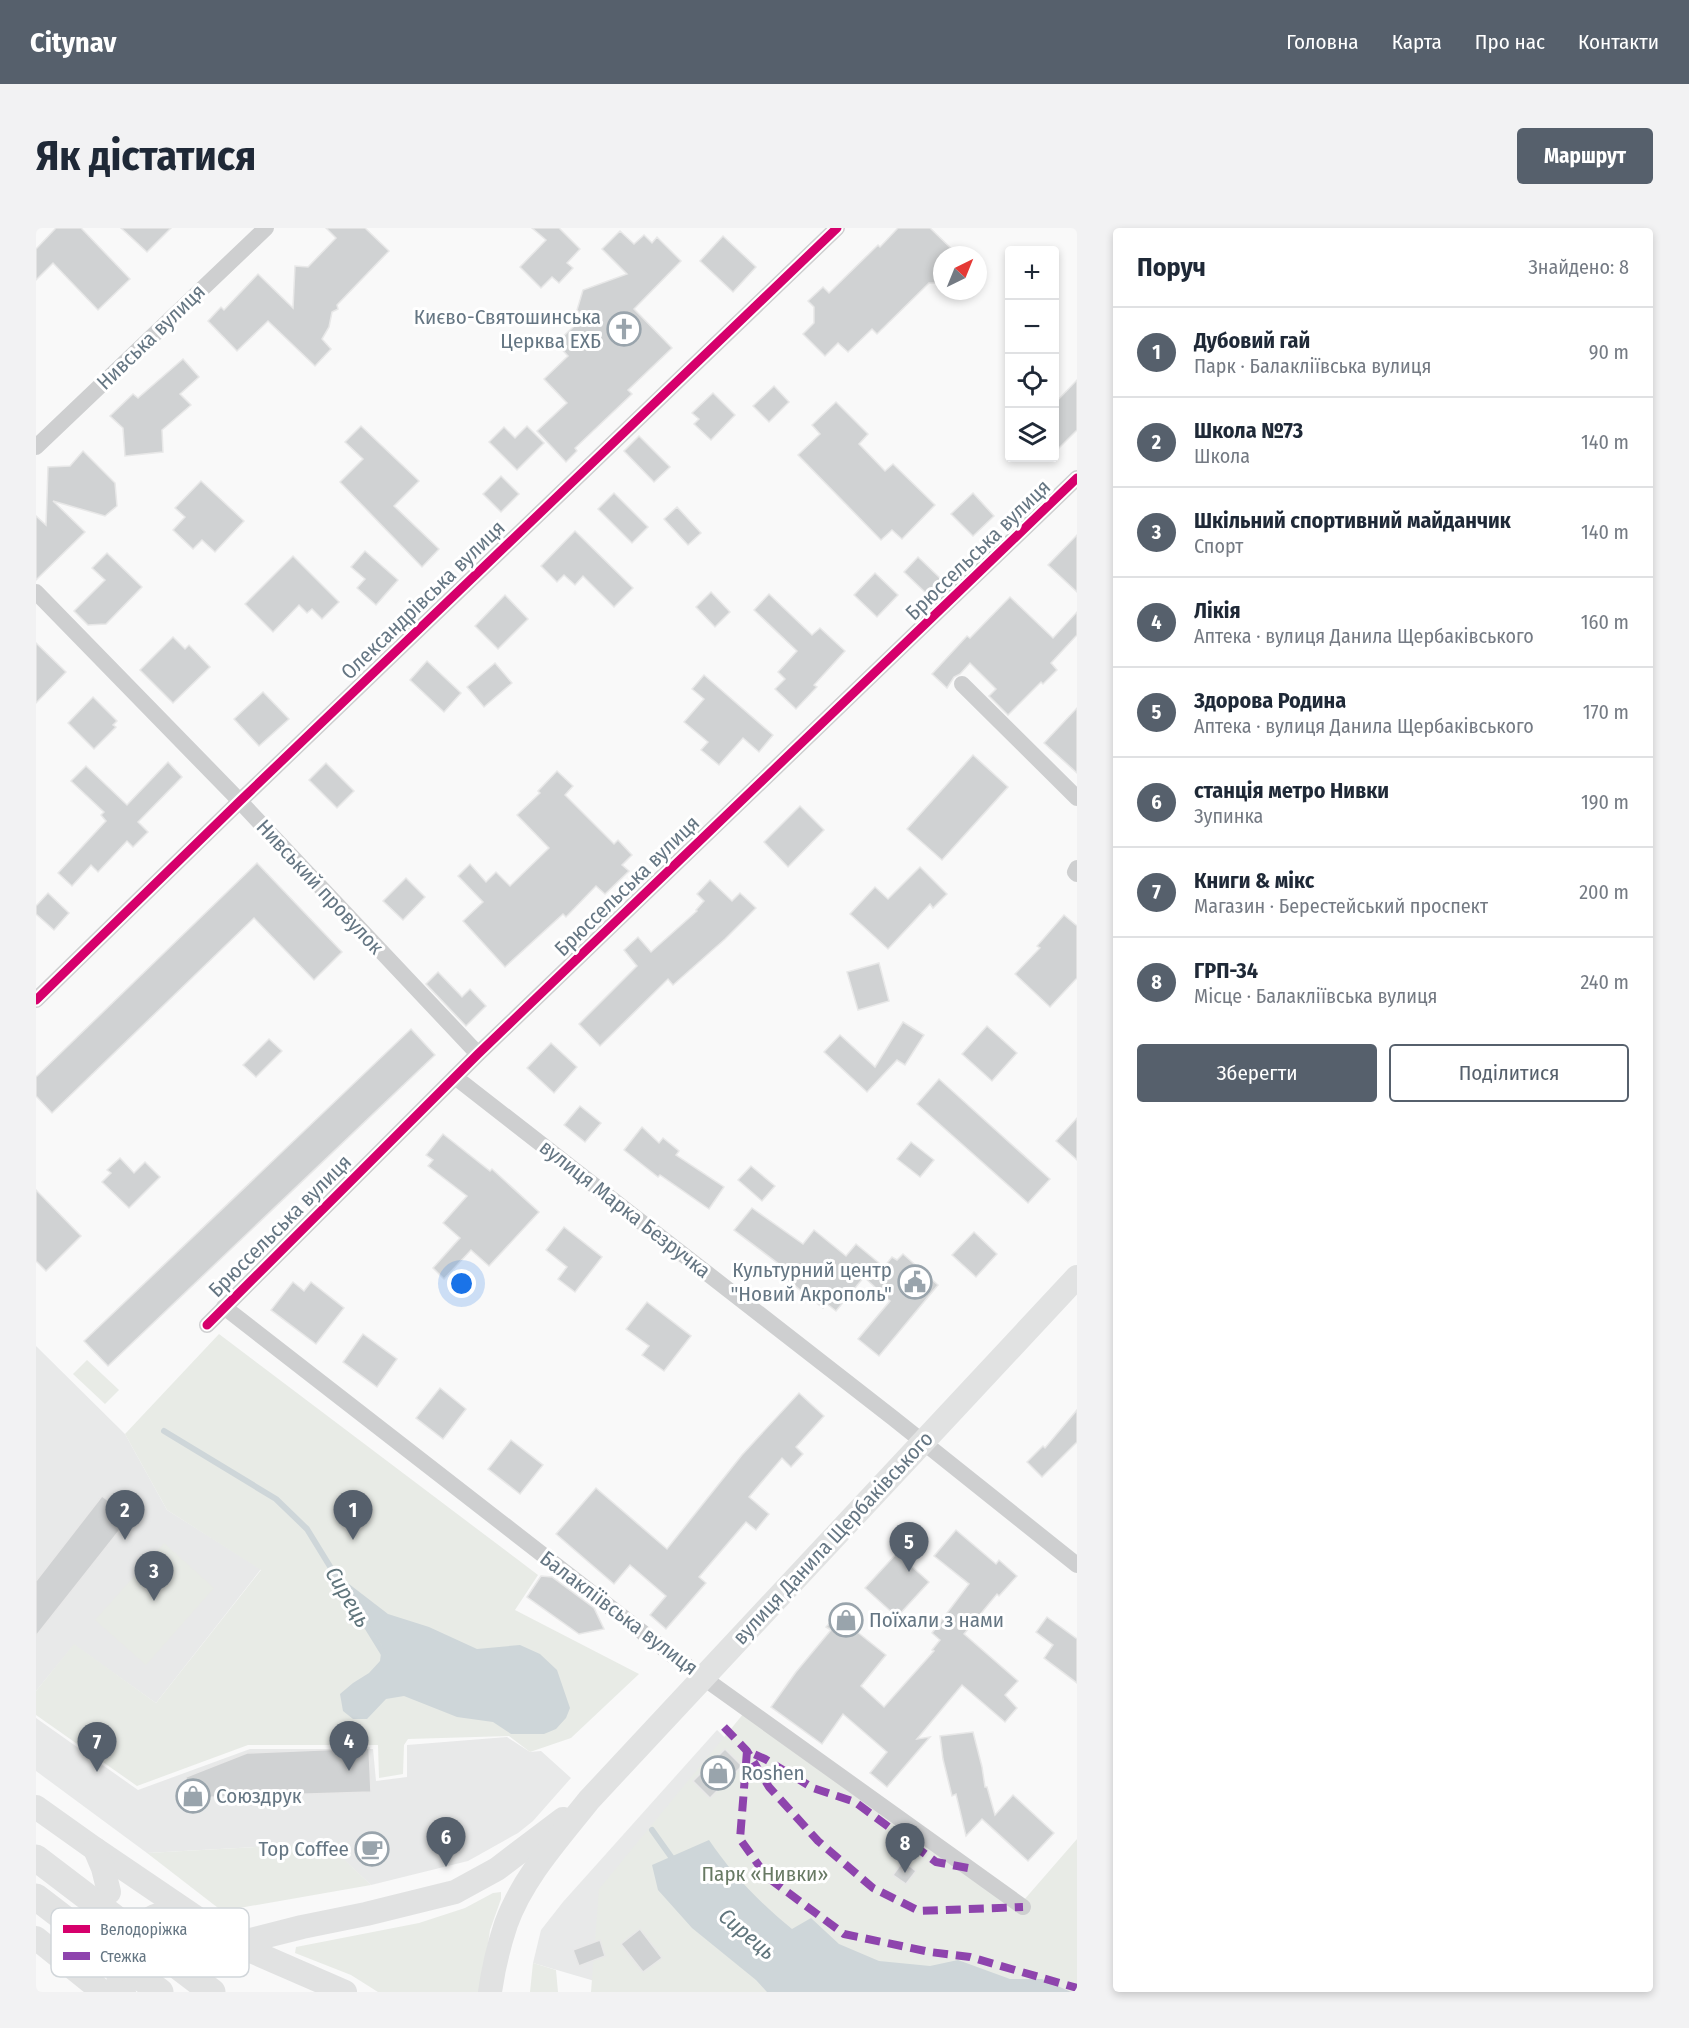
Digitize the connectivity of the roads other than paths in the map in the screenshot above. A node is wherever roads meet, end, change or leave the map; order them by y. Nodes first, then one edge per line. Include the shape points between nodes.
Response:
1 (266, 228) edge
2 (837, 228) edge
3 (36, 447) edge
4 (1077, 478) edge
5 (36, 592) edge
6 (962, 684) dead end
7 (1077, 798) edge
8 (240, 801) junction
9 (1077, 868) edge
10 (1077, 874) edge
11 (36, 1000) edge
12 (478, 1053) junction
13 (455, 1077) junction
14 (1077, 1277) edge
15 (224, 1307) junction
16 (207, 1324) dead end
17 (923, 1443) junction
18 (1077, 1565) edge
19 (703, 1677) junction
20 (589, 1800) junction
21 (36, 1807) edge
22 (95, 1849) junction
23 (36, 1858) edge
24 (109, 1892) dead end
25 (36, 1897) edge
26 (1023, 1907) dead end
27 (51, 1908) edge
28 (102, 1908) edge
29 (182, 1908) edge
30 (249, 1940) edge
31 (249, 1950) edge
32 (83, 1977) edge
33 (118, 1977) edge
34 (140, 1977) edge
35 (192, 1977) edge
36 (103, 1992) edge
37 (124, 1992) edge
38 (160, 1992) edge
39 (212, 1992) edge
40 (345, 1992) edge
41 (490, 1992) edge

1 - 3 street, Нивська вулиця
2 - 8 street, Олександрівська вулиця
4 - 12 street, Брюссельська вулиця
5 - 8 street, Нивський провулок
6 - 7 street
8 - 11 street, Олександрівська вулиця
8 - 12 street, Нивський провулок
9 - 10 street
12 - 13 street, Брюссельська вулиця
13 - 15 street, Брюссельська вулиця
13 - 17 street, вулиця Марка Безручка
14 - 17 main road, вулиця Данила Щербаківського
15 - 16 street, Брюссельська вулиця
15 - 19 street, Балакліївська вулиця
17 - 18 street, вулиця Марка Безручка
17 - 19 main road, вулиця Данила Щербаківського
19 - 20 main road, вулиця Данила Щербаківського
19 - 26 street, Балакліївська вулиця
20 - 30 main road, вулиця Данила Щербаківського via 497,1869 455,1892
20 - 41 main road, вулиця Данила Щербаківського via 519,1895 506,1924
21 - 22 main road
22 - 24 main road
22 - 29 main road
23 - 28 main road
25 - 27 main road
31 - 40 main road
32 - 36 main road
33 - 37 main road
34 - 38 main road
35 - 39 main road

